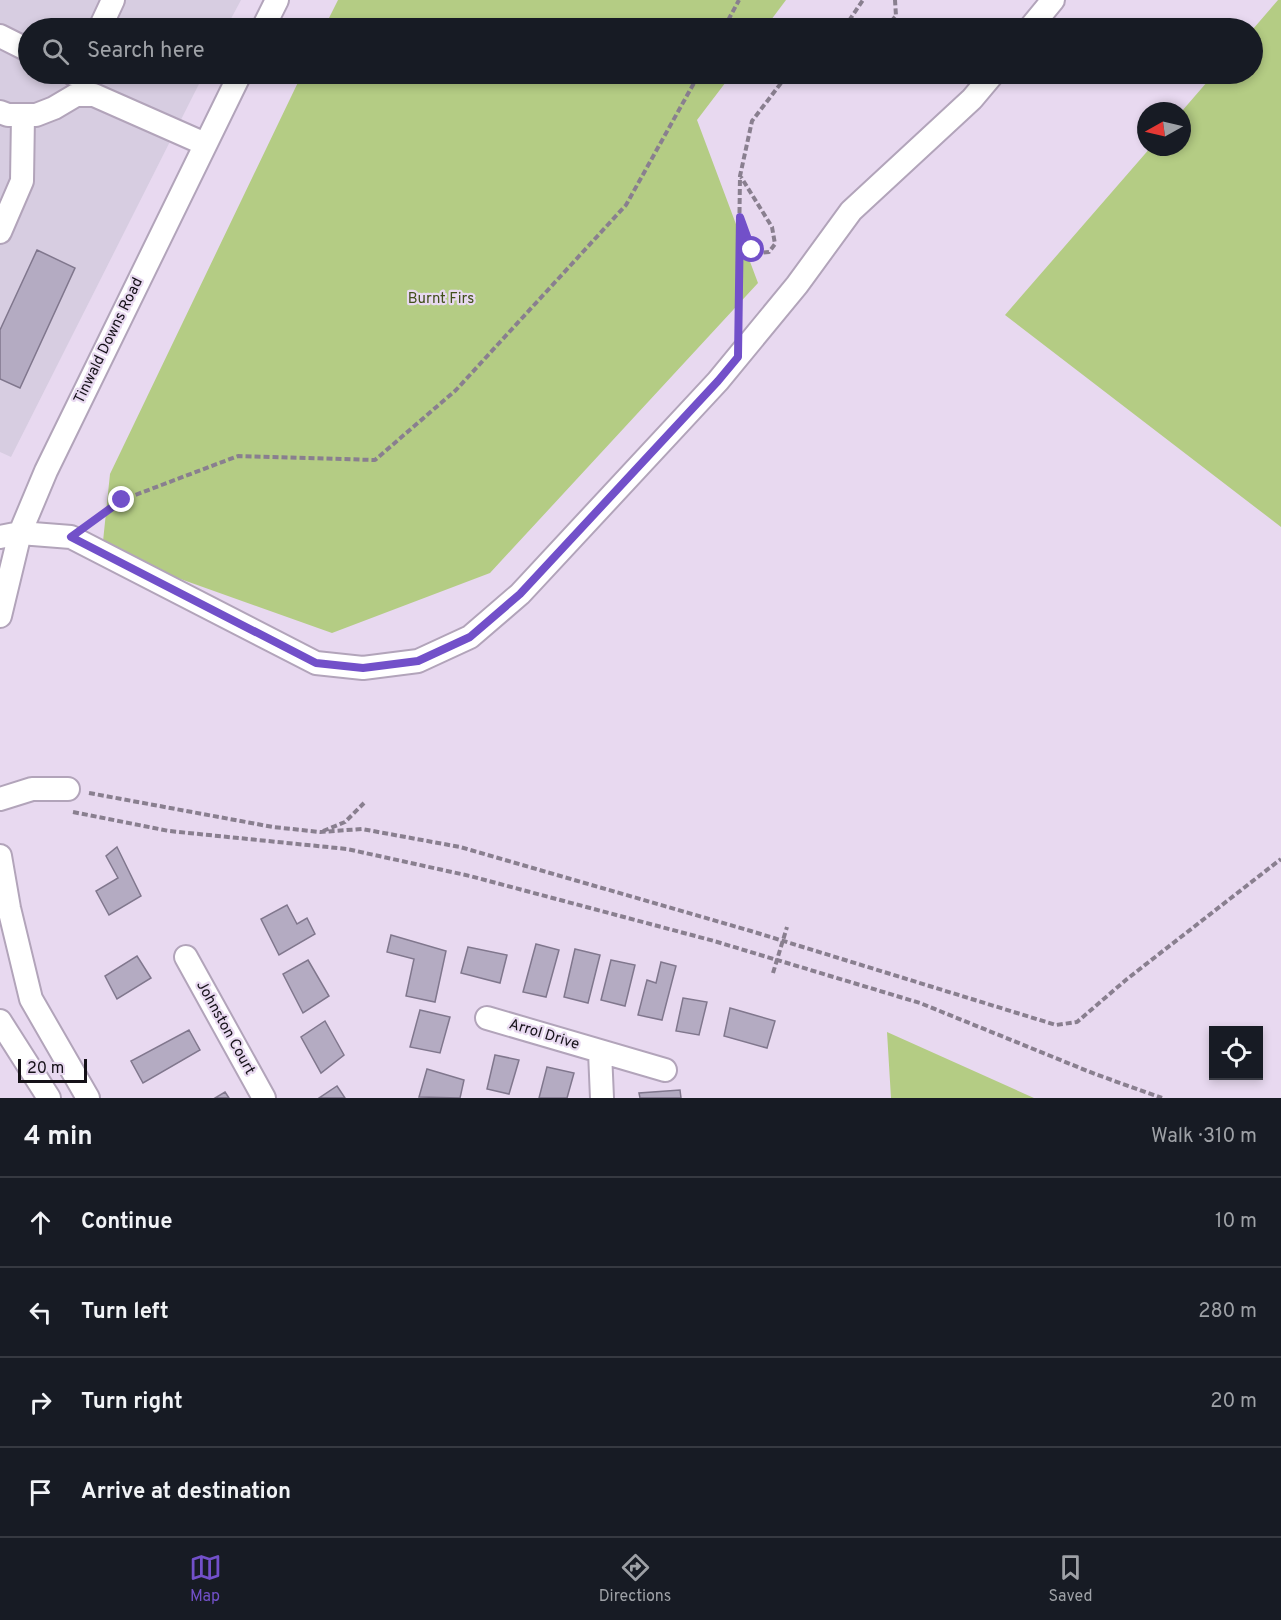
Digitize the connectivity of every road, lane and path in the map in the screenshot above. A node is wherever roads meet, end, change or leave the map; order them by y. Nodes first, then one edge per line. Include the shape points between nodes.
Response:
1 (113, 0) edge
2 (277, 0) edge
3 (739, 0) edge
4 (863, 0) edge
5 (895, 0) edge
6 (1053, 0) edge
7 (105, 18) edge
8 (268, 18) edge
9 (729, 18) edge
10 (851, 18) edge
11 (894, 18) edge
12 (1038, 18) edge
13 (0, 36) edge
14 (18, 45) edge
15 (72, 84) edge
16 (82, 84) edge
17 (235, 84) edge
18 (693, 84) edge
19 (780, 84) edge
20 (985, 84) edge
21 (0, 112) edge
22 (23, 116) junction
23 (205, 144) junction
24 (740, 176) junction
25 (740, 217) junction
26 (0, 232) edge
27 (738, 322) dead end
28 (10, 535) edge
29 (71, 537) junction
30 (0, 616) edge
31 (0, 799) edge
32 (67, 800) junction
33 (364, 803) dead end
34 (320, 832) junction
35 (0, 856) edge
36 (1281, 859) edge
37 (787, 927) dead end
38 (186, 957) dead end
39 (773, 973) dead end
40 (31, 999) junction
41 (487, 1018) dead end
42 (0, 1020) edge
43 (600, 1052) junction
44 (665, 1070) dead end
45 (49, 1098) edge
46 (88, 1098) edge
47 (264, 1098) edge
48 (602, 1098) edge
49 (1162, 1098) edge

1 - 7 street
2 - 8 street
3 - 9 path
4 - 10 path
5 - 11 path
6 - 12 street
13 - 14 street
15 - 22 street via 36,115
16 - 23 street via 94,95
17 - 23 street, Tinwald Downs Road
18 - 29 path via 626,206 456,390 375,460 238,456 122,500
19 - 24 path via 752,121
20 - 29 street via 851,212 798,285 718,381 520,594 470,637 418,661 363,668 316,663
21 - 22 street
22 - 26 street via 22,181
23 - 28 street, Tinwald Downs Road via 46,471
24 - 25 path
24 - 25 path via 772,227 775,243 769,252 759,254 752,250
25 - 27 path
28 - 29 street
28 - 30 street, Tinwald Downs Road
31 - 32 street via 32,789
32 - 34 path
32 - 49 path via 169,831 347,849 470,876 714,941 920,1003
33 - 34 path via 345,822
34 - 36 path via 362,829 460,848 751,931 1056,1025 1077,1022
35 - 40 street
37 - 39 path, bridge
38 - 47 street, Johnston Court
40 - 42 street
40 - 46 street
41 - 43 street, Arrol Drive
42 - 45 street
43 - 44 street, Arrol Drive
43 - 48 street, Arrol Drive

